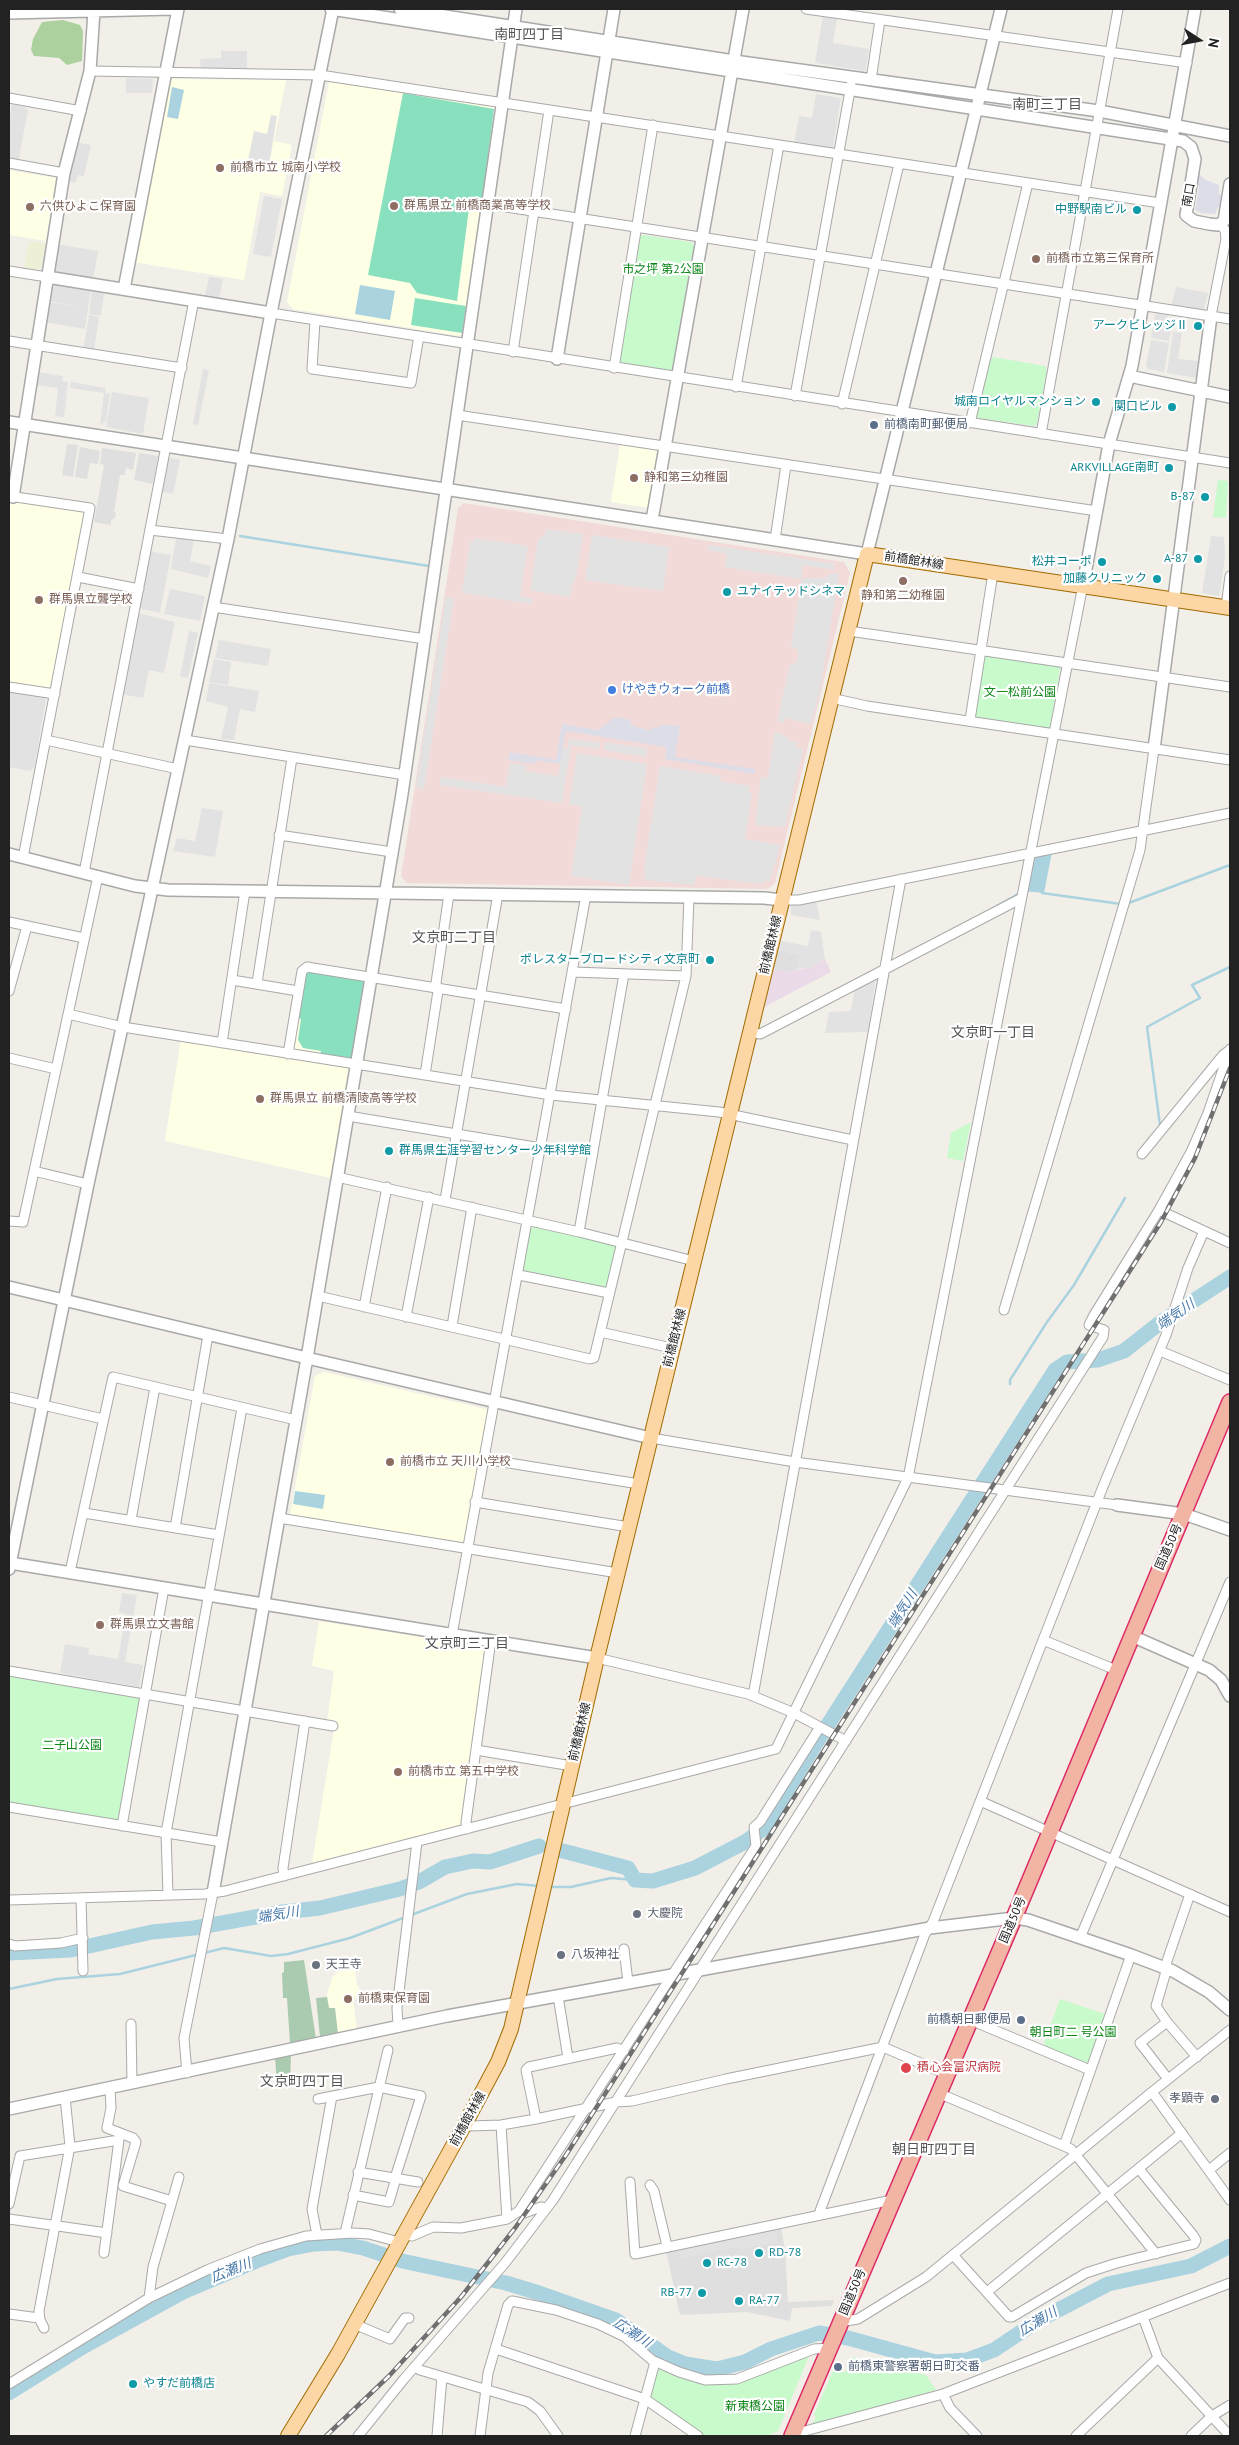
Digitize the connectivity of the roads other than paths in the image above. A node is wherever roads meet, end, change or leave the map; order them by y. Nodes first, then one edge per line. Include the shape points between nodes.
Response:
1 (131, 9) edge
2 (172, 9) edge
3 (178, 9) edge
4 (332, 9) edge
5 (400, 9) edge
6 (516, 9) edge
7 (614, 9) edge
8 (743, 9) edge
9 (806, 9) edge
10 (1001, 9) edge
11 (1118, 9) edge
12 (1196, 9) edge
13 (51, 10) edge
14 (94, 11) junction
15 (9, 13) edge
16 (880, 20) junction
17 (512, 31) junction
18 (994, 34) junction
19 (607, 46) junction
20 (1111, 52) junction
21 (1187, 63) junction
22 (733, 66) junction
23 (90, 72) junction
24 (166, 74) junction
25 (320, 75) junction
26 (871, 80) junction
27 (852, 83) junction
28 (980, 95) junction
29 (9, 98) edge
30 (502, 102) junction
31 (976, 108) junction
32 (549, 110) junction
33 (81, 111) junction
34 (1099, 111) junction
35 (597, 116) junction
36 (653, 125) junction
37 (1175, 126) junction
38 (1096, 127) junction
39 (721, 136) junction
40 (1230, 136) edge
41 (1172, 139) junction
42 (779, 145) junction
43 (839, 155) junction
44 (9, 163) edge
45 (899, 164) junction
46 (64, 173) junction
47 (961, 173) junction
48 (1028, 183) junction
49 (1230, 184) edge
50 (1084, 192) junction
51 (1160, 203) junction
52 (487, 204) junction
53 (534, 211) junction
54 (580, 219) junction
55 (1220, 224) junction
56 (637, 228) junction
57 (703, 238) junction
58 (761, 247) junction
59 (821, 256) junction
60 (875, 264) junction
61 (9, 271) edge
62 (937, 274) junction
63 (47, 277) junction
64 (1003, 284) junction
65 (124, 289) junction
66 (1066, 294) junction
67 (194, 300) junction
68 (1143, 306) junction
69 (271, 313) junction
70 (1211, 316) junction
71 (1230, 318) edge
72 (315, 321) junction
73 (419, 336) junction
74 (9, 342) edge
75 (467, 344) junction
76 (36, 346) junction
77 (513, 352) junction
78 (557, 359) junction
79 (182, 368) junction
80 (614, 368) junction
81 (1129, 376) junction
82 (678, 378) junction
83 (736, 387) junction
84 (1201, 391) junction
85 (795, 396) junction
86 (1230, 397) edge
87 (842, 404) junction
88 (902, 414) junction
89 (457, 415) junction
90 (9, 422) edge
91 (970, 423) junction
92 (24, 424) junction
93 (1040, 434) junction
94 (1110, 444) junction
95 (167, 445) junction
96 (665, 447) junction
97 (1193, 457) junction
98 (243, 458) junction
99 (1230, 463) edge
100 (786, 465) junction
101 (885, 480) junction
102 (446, 490) junction
103 (11, 497) edge
104 (1097, 511) junction
105 (652, 520) junction
106 (150, 530) junction
107 (228, 539) junction
108 (775, 540) junction
109 (867, 554) junction
110 (993, 573) junction
111 (1230, 576) edge
112 (78, 577) junction
113 (1083, 586) junction
114 (139, 589) junction
115 (1174, 599) junction
116 (213, 607) junction
117 (1228, 607) edge
118 (849, 631) junction
119 (425, 639) junction
120 (982, 650) junction
121 (1068, 664) junction
122 (1164, 678) junction
123 (9, 687) edge
124 (1230, 687) edge
125 (55, 694) junction
126 (831, 698) junction
127 (970, 720) junction
128 (1054, 733) junction
129 (46, 740) junction
130 (185, 740) junction
131 (1154, 749) junction
132 (108, 752) junction
133 (292, 758) junction
134 (1230, 760) edge
135 (178, 769) junction
136 (405, 775) junction
137 (1230, 813) edge
138 (1144, 831) junction
139 (279, 835) junction
140 (392, 852) junction
141 (1032, 853) junction
142 (9, 854) edge
143 (23, 858) junction
144 (84, 873) junction
145 (98, 876) junction
146 (900, 879) junction
147 (152, 889) junction
148 (245, 891) junction
149 (270, 892) junction
150 (386, 893) junction
151 (449, 894) junction
152 (498, 894) junction
153 (586, 895) junction
154 (689, 897) junction
155 (1020, 899) junction
156 (782, 900) junction
157 (9, 922) edge
158 (27, 926) junction
159 (84, 938) junction
160 (883, 971) junction
161 (573, 972) junction
162 (624, 974) junction
163 (686, 976) junction
164 (371, 977) junction
165 (232, 980) junction
166 (257, 984) junction
167 (438, 988) junction
168 (9, 991) edge
169 (298, 991) junction
170 (482, 995) junction
171 (566, 1009) junction
172 (68, 1014) junction
173 (123, 1027) junction
174 (750, 1032) junction
175 (222, 1043) junction
176 (1230, 1052) edge
177 (288, 1054) junction
178 (9, 1058) edge
179 (356, 1065) junction
180 (56, 1069) junction
181 (425, 1075) junction
182 (466, 1082) junction
183 (551, 1095) junction
184 (603, 1101) junction
185 (655, 1106) junction
186 (730, 1114) junction
187 (348, 1116) junction
188 (457, 1133) junction
189 (853, 1140) junction
190 (541, 1148) junction
191 (1142, 1154) dead end
192 (34, 1171) junction
193 (337, 1177) junction
194 (88, 1184) junction
195 (387, 1188) junction
196 (428, 1197) junction
197 (445, 1200) junction
198 (472, 1207) junction
199 (1159, 1210) junction
200 (9, 1220) edge
201 (528, 1220) junction
202 (1204, 1231) junction
203 (579, 1232) junction
204 (622, 1243) junction
205 (1230, 1243) edge
206 (694, 1261) junction
207 (519, 1274) junction
208 (9, 1288) edge
209 (610, 1293) junction
210 (318, 1296) junction
211 (63, 1301) junction
212 (364, 1307) junction
213 (1004, 1310) dead end
214 (406, 1317) junction
215 (452, 1326) junction
216 (600, 1332) junction
217 (208, 1335) junction
218 (507, 1340) junction
219 (672, 1348) junction
220 (1160, 1351) junction
221 (307, 1358) junction
222 (1230, 1380) edge
223 (155, 1387) junction
224 (9, 1397) edge
225 (196, 1397) junction
226 (494, 1402) junction
227 (1230, 1402) edge
228 (44, 1405) junction
229 (242, 1408) junction
230 (103, 1419) junction
231 (296, 1420) junction
232 (651, 1438) junction
233 (484, 1459) junction
234 (795, 1462) junction
235 (908, 1478) junction
236 (639, 1484) junction
237 (1004, 1491) junction
238 (475, 1502) junction
239 (1097, 1502) junction
240 (1117, 1505) joint
241 (84, 1513) junction
242 (1184, 1514) junction
243 (278, 1518) junction
244 (131, 1520) junction
245 (629, 1527) junction
246 (175, 1528) junction
247 (1230, 1530) edge
248 (219, 1535) junction
249 (467, 1549) junction
250 (9, 1565) edge
251 (70, 1572) junction
252 (618, 1573) junction
253 (1230, 1582) edge
254 (164, 1588) junction
255 (208, 1594) junction
256 (263, 1605) junction
257 (452, 1635) junction
258 (1132, 1636) junction
259 (491, 1640) junction
260 (1043, 1640) junction
261 (597, 1658) junction
262 (1196, 1662) junction
263 (1116, 1670) junction
264 (9, 1671) edge
265 (145, 1694) junction
266 (753, 1696) junction
267 (1230, 1696) edge
268 (189, 1701) junction
269 (246, 1712) junction
270 (794, 1713) junction
271 (305, 1721) junction
272 (333, 1726) dead end
273 (821, 1728) junction
274 (846, 1741) junction
275 (476, 1750) junction
276 (572, 1766) junction
277 (980, 1801) junction
278 (563, 1805) junction
279 (9, 1807) edge
280 (122, 1826) junction
281 (467, 1829) junction
282 (1050, 1831) junction
283 (166, 1833) junction
284 (222, 1842) junction
285 (417, 1842) junction
286 (1113, 1860) junction
287 (284, 1876) junction
288 (213, 1894) junction
289 (1190, 1894) junction
290 (168, 1895) junction
291 (81, 1898) junction
292 (9, 1900) edge
293 (1230, 1912) edge
294 (1014, 1918) junction
295 (930, 1928) junction
296 (83, 1938) junction
297 (1080, 1938) junction
298 (9, 1944) edge
299 (624, 1949) dead end
300 (1131, 1955) junction
301 (702, 1969) junction
302 (1166, 1969) junction
303 (83, 1971) dead end
304 (672, 1975) junction
305 (628, 1982) junction
306 (558, 1996) junction
307 (517, 2004) junction
308 (1230, 2010) edge
309 (970, 2020) junction
310 (1166, 2022) junction
311 (131, 2024) dead end
312 (398, 2026) junction
313 (1230, 2030) edge
314 (883, 2048) junction
315 (388, 2050) dead end
316 (624, 2051) junction
317 (1196, 2057) junction
318 (568, 2058) junction
319 (1090, 2070) junction
320 (187, 2073) junction
321 (946, 2074) junction
322 (1168, 2079) junction
323 (132, 2084) junction
324 (379, 2087) junction
325 (110, 2088) junction
326 (1152, 2092) junction
327 (938, 2093) junction
328 (332, 2096) junction
329 (65, 2097) junction
330 (318, 2099) dead end
331 (616, 2102) junction
332 (588, 2108) junction
333 (9, 2109) edge
334 (536, 2119) junction
335 (465, 2124) junction
336 (500, 2126) junction
337 (1182, 2133) junction
338 (70, 2146) junction
339 (1064, 2146) junction
340 (1230, 2153) edge
341 (1075, 2154) junction
342 (1139, 2169) junction
343 (1209, 2170) junction
344 (358, 2172) junction
345 (179, 2177) dead end
346 (395, 2178) junction
347 (418, 2182) dead end
348 (630, 2182) dead end
349 (650, 2185) dead end
350 (1107, 2194) junction
351 (352, 2195) junction
352 (892, 2200) junction
353 (1230, 2200) edge
354 (172, 2201) junction
355 (9, 2204) edge
356 (546, 2208) junction
357 (519, 2211) junction
358 (820, 2215) junction
359 (9, 2219) edge
360 (508, 2219) junction
361 (55, 2225) junction
362 (107, 2233) junction
363 (345, 2233) junction
364 (317, 2235) junction
365 (399, 2242) junction
366 (667, 2246) junction
367 (104, 2252) dead end
368 (1156, 2254) junction
369 (953, 2255) junction
370 (1230, 2283) edge
371 (987, 2292) junction
372 (149, 2298) junction
373 (9, 2314) edge
374 (1143, 2317) junction
375 (39, 2318) junction
376 (409, 2318) dead end
377 (354, 2324) junction
378 (839, 2324) junction
379 (44, 2328) dead end
380 (830, 2347) junction
381 (496, 2349) junction
382 (1158, 2358) junction
383 (655, 2362) junction
384 (415, 2366) junction
385 (442, 2377) junction
386 (9, 2384) edge
387 (484, 2390) junction
388 (943, 2394) junction
389 (645, 2399) junction
390 (1230, 2405) edge
391 (1212, 2416) junction
392 (291, 2435) edge
393 (358, 2436) edge
394 (436, 2436) edge
395 (480, 2436) edge
396 (558, 2436) edge
397 (635, 2436) edge
398 (698, 2436) edge
399 (790, 2436) edge
400 (977, 2436) edge
401 (1076, 2436) edge
402 (1191, 2436) edge
403 (1230, 2436) edge

1 - 2 street
1 - 14 street
3 - 24 street
4 - 17 street
4 - 25 street
5 - 17 street
6 - 17 street
7 - 19 street
8 - 22 street
9 - 16 street
10 - 18 street
11 - 20 street
12 - 21 street
13 - 14 street
13 - 15 street
14 - 23 street
16 - 18 street
16 - 26 street
17 - 19 street
17 - 30 street
18 - 20 street
18 - 28 street
19 - 22 street
19 - 35 street
20 - 21 street
20 - 34 street
21 - 37 street
22 - 27 street
22 - 39 street
23 - 24 street
23 - 33 street
24 - 25 street
24 - 65 street
25 - 30 street
25 - 69 street
26 - 27 street
26 - 28 street
27 - 31 street
27 - 43 street
28 - 31 street
28 - 34 street
29 - 33 street
30 - 32 street
30 - 52 street
31 - 38 street
31 - 47 street
32 - 35 street
32 - 53 street
33 - 46 street
34 - 37 street
34 - 38 street
35 - 36 street
35 - 54 street
36 - 39 street
36 - 56 street
37 - 40 street
37 - 41 street
38 - 41 street
38 - 50 street
39 - 42 street
39 - 57 street
41 - 51 street
41 - 55 street, 南口 via 1189,144 1194,155 1186,215 1194,221
42 - 43 street
42 - 58 street
43 - 45 street
43 - 59 street
44 - 46 street
45 - 47 street
45 - 60 street
46 - 63 street
47 - 48 street
47 - 62 street
48 - 50 street
48 - 64 street
49 - 55 street via 1225,216
50 - 51 street
50 - 66 street
51 - 68 street
52 - 53 street
52 - 75 street
53 - 54 street
53 - 77 street
54 - 56 street
54 - 78 street
55 - 70 street via 1226,235
56 - 57 street
56 - 80 street
57 - 58 street
57 - 82 street
58 - 59 street
58 - 83 street
59 - 60 street
59 - 85 street
60 - 62 street
60 - 87 street
61 - 63 street
62 - 64 street
62 - 88 street
63 - 65 street
63 - 76 street
64 - 66 street
64 - 91 street
65 - 67 street
66 - 68 street
66 - 93 street
67 - 69 street
67 - 79 street
68 - 70 street
68 - 81 street
69 - 72 street
69 - 98 street
70 - 71 street
70 - 84 street
72 - 73 street
72 - 73 street via 312,368 401,382 411,382
73 - 75 street
74 - 76 street
75 - 77 street
75 - 89 street
76 - 79 street
76 - 92 street
77 - 78 street
78 - 80 street
79 - 95 street
80 - 82 street
81 - 84 street
81 - 94 street
82 - 83 street
82 - 96 street
83 - 85 street
84 - 86 street
84 - 97 street
85 - 87 street
87 - 88 street
88 - 91 street
88 - 101 street
89 - 96 street
89 - 102 street
90 - 92 street
91 - 93 street
92 - 95 street
92 - 103 street
93 - 94 street
94 - 97 street
94 - 104 street
95 - 98 street
95 - 106 street
96 - 100 street
96 - 105 street
97 - 99 street
97 - 115 street
98 - 102 street
98 - 107 street
100 - 101 street
100 - 108 street
101 - 104 street
101 - 109 street
102 - 105 street
102 - 119 street
103 - 112 street via 90,508
104 - 113 street
105 - 108 street
106 - 107 street
106 - 114 street
107 - 116 street
108 - 109 street
109 - 110 main road, 前橋館林線
109 - 118 main road, 前橋館林線
110 - 113 main road, 前橋館林線
110 - 120 street
111 - 117 street
112 - 114 street
112 - 125 street
113 - 115 main road, 前橋館林線
113 - 121 street
114 - 132 street
115 - 117 main road, 前橋館林線
115 - 122 street
116 - 119 street
116 - 130 street
118 - 120 street
118 - 126 main road, 前橋館林線
119 - 136 street
120 - 121 street
120 - 127 street
121 - 122 street
121 - 128 street
122 - 124 street
122 - 131 street
123 - 125 street
125 - 129 street
126 - 127 street
126 - 156 main road, 前橋館林線
127 - 128 street
128 - 131 street
128 - 141 street
129 - 132 street
129 - 143 street
130 - 133 street
130 - 135 street
131 - 134 street
131 - 138 street
132 - 135 street
132 - 144 street
133 - 136 street
133 - 139 street
135 - 147 street
136 - 140 street
137 - 138 street
138 - 141 street
138 - 213 street
139 - 140 street
139 - 149 street
140 - 150 street
141 - 146 street
141 - 155 street
142 - 143 street
143 - 144 street
144 - 145 street
145 - 147 street
145 - 159 street
146 - 156 street via 799,900
146 - 160 street
147 - 148 street
147 - 173 street
148 - 149 street
148 - 165 street
149 - 150 street
149 - 166 street
150 - 151 street
150 - 164 street
151 - 152 street
151 - 167 street via 436,983
152 - 153 street
152 - 170 street
153 - 154 street
153 - 161 street
154 - 156 street
154 - 163 street
155 - 160 street
155 - 235 street
156 - 174 main road, 前橋館林線
157 - 158 street
158 - 159 street
158 - 168 street
159 - 172 street
160 - 174 street via 760,1034
160 - 189 street
161 - 162 street
161 - 171 street
162 - 163 street
162 - 184 street
163 - 185 street
164 - 167 street
164 - 169 street via 307,967 302,968
164 - 179 street
165 - 166 street
165 - 175 street
166 - 169 street
167 - 170 street
167 - 181 street
169 - 177 street
170 - 171 street
170 - 182 street
171 - 183 street
172 - 173 street
172 - 180 street
173 - 175 street
173 - 194 street
174 - 186 main road, 前橋館林線
175 - 177 street
176 - 191 street via 1223,1055
176 - 199 street via 1191,1152
177 - 179 street
178 - 180 street
179 - 181 street
179 - 187 street
180 - 192 street
181 - 182 street
182 - 183 street
182 - 188 street
183 - 184 street
183 - 190 street
184 - 185 street
184 - 203 street
185 - 186 street
185 - 204 street
186 - 189 street
186 - 206 main road, 前橋館林線
187 - 188 street
187 - 193 street
188 - 190 street
188 - 197 street
189 - 234 street
190 - 201 street
192 - 194 street
192 - 200 street via 23,1222
193 - 195 street
193 - 210 street
194 - 211 street
195 - 196 street
195 - 212 street
196 - 197 street
196 - 214 street
197 - 198 street
198 - 201 street
198 - 215 street
199 - 202 street
199 - 237 street via 1089,1325 1104,1330 1103,1337
201 - 203 street
201 - 207 street
202 - 205 street
202 - 220 street
203 - 204 street
204 - 206 street
204 - 209 street
206 - 219 main road, 前橋館林線
207 - 209 street
207 - 218 street
208 - 211 street
209 - 216 street
210 - 212 street
210 - 221 street
211 - 217 street
211 - 228 street
212 - 214 street
214 - 215 street
215 - 218 street
216 - 218 street via 591,1359
216 - 219 street
217 - 221 street
217 - 225 street
218 - 226 street
219 - 232 main road, 前橋館林線
220 - 222 street
220 - 239 street
221 - 226 street
221 - 231 street
223 - 225 street
223 - 230 street via 114,1377
223 - 244 street
224 - 228 street
225 - 229 street
225 - 246 street
226 - 232 street
226 - 233 street
227 - 242 highway, 国道50号
228 - 230 street
228 - 250 street
229 - 231 street
229 - 248 street
230 - 241 street
231 - 243 street
232 - 234 street
232 - 236 main road, 前橋館林線
233 - 236 street
233 - 238 street
234 - 235 street
234 - 266 street
235 - 237 street
235 - 270 street
236 - 245 main road, 前橋館林線
237 - 239 street
237 - 274 street
238 - 245 street
238 - 249 street
239 - 240 street
239 - 260 street
240 - 242 street
241 - 244 street
241 - 251 street
242 - 247 street
242 - 258 highway, 国道50号
243 - 249 street
243 - 256 street
244 - 246 street
245 - 252 main road, 前橋館林線
246 - 248 street
248 - 255 street
249 - 252 street
249 - 257 street
250 - 251 street
251 - 254 street
252 - 261 main road, 前橋館林線
253 - 262 street
254 - 255 street
254 - 265 street
255 - 256 street
255 - 268 street
256 - 257 street
256 - 269 street
257 - 259 street
258 - 262 street
258 - 263 highway, 国道50号
259 - 261 street
259 - 275 street
260 - 263 street
260 - 277 street
261 - 266 street
261 - 276 main road, 前橋館林線
262 - 267 street via 1221,1680
262 - 286 street
263 - 282 highway, 国道50号
264 - 265 street
265 - 268 street
265 - 280 street
266 - 270 street
268 - 269 street
268 - 283 street
269 - 271 street
269 - 284 street
270 - 273 street
270 - 278 street via 774,1751
271 - 272 street
271 - 287 street
273 - 274 street
273 - 304 street via 754,1827 756,1846
274 - 301 street
275 - 276 street
275 - 281 street
276 - 278 main road, 前橋館林線
277 - 282 street
277 - 295 street
278 - 281 street
278 - 307 main road, 前橋館林線
279 - 280 street
280 - 283 street
281 - 285 street
282 - 286 street
282 - 294 highway, 国道50号
283 - 284 street
283 - 290 street
284 - 288 street
285 - 287 street
285 - 312 street via 397,2008
286 - 289 street
286 - 297 street
287 - 288 street
288 - 290 street
288 - 320 street via 184,2038
289 - 293 street
289 - 302 street
290 - 291 street
291 - 292 street
291 - 296 street
294 - 295 street
294 - 297 street
294 - 309 highway, 国道50号
295 - 301 street
295 - 314 street
296 - 298 street via 60,1943
296 - 303 street
297 - 300 street
299 - 305 street
300 - 302 street
300 - 319 street
301 - 304 street
301 - 331 street
302 - 308 street via 1210,1992
302 - 310 street via 1156,2006
304 - 305 street
304 - 316 street
305 - 306 street
306 - 307 street
306 - 318 street
307 - 312 street
307 - 335 main road, 前橋館林線 via 504,2050
309 - 319 street
309 - 321 highway, 国道50号
310 - 317 street
310 - 322 street via 1140,2043
311 - 323 street
312 - 320 street
313 - 317 street
314 - 321 street
314 - 331 street
314 - 358 street
315 - 324 street
316 - 318 street via 617,2048
316 - 332 street
317 - 322 street
318 - 334 street via 526,2070
319 - 339 street
320 - 323 street
321 - 327 highway, 国道50号
322 - 326 street
323 - 325 street
324 - 328 street
324 - 344 street
324 - 346 street via 421,2096
325 - 329 street
325 - 354 street via 107,2128 136,2142 123,2186
326 - 337 street
326 - 341 street
327 - 339 street
327 - 352 highway, 国道50号
328 - 330 street
328 - 364 street via 312,2208
329 - 333 street
329 - 338 street
331 - 332 street
331 - 356 street
332 - 334 street
332 - 357 street
334 - 336 street
335 - 336 street
335 - 365 main road, 前橋館林線
336 - 360 street
337 - 342 street
337 - 343 street
338 - 355 street via 20,2156
338 - 361 street
338 - 362 street via 119,2140
339 - 341 street
340 - 343 street
341 - 350 street
341 - 369 street
342 - 350 street
342 - 368 street via 1196,2240 1190,2246
343 - 353 street
344 - 346 street
344 - 351 street
345 - 354 street
346 - 347 street
346 - 351 street via 388,2202
348 - 366 street via 635,2254
349 - 366 street
350 - 368 street
350 - 371 street
351 - 363 street
352 - 358 street
352 - 378 highway, 国道50号
354 - 372 street via 153,2267
356 - 357 street via 524,2213
356 - 384 street via 506,2263
357 - 360 street
358 - 366 street
359 - 361 street
360 - 365 street via 461,2228 433,2226
361 - 362 street
361 - 375 street
362 - 367 street
363 - 364 street
363 - 365 street via 369,2234
364 - 372 street via 260,2249
365 - 377 main road, 前橋館林線
368 - 371 street via 1086,2274 1012,2317
369 - 371 street
369 - 378 street via 912,2288 858,2319
370 - 374 street
372 - 386 street
373 - 375 street
374 - 382 street
374 - 388 street
375 - 379 street
376 - 377 street via 405,2318 389,2342
377 - 392 main road, 前橋館林線
378 - 380 highway, 国道50号
380 - 383 street via 814,2349 725,2381 692,2377
380 - 399 highway, 国道50号
381 - 383 street via 508,2306 514,2301 571,2314 610,2329
381 - 387 street
381 - 389 street
382 - 391 street
382 - 401 street
383 - 389 street
384 - 385 street
384 - 393 street
385 - 387 street
385 - 394 street
387 - 395 street
387 - 396 street via 532,2403
388 - 399 street
388 - 400 street via 950,2408
389 - 397 street
389 - 398 street
390 - 391 street
391 - 402 street
391 - 403 street

